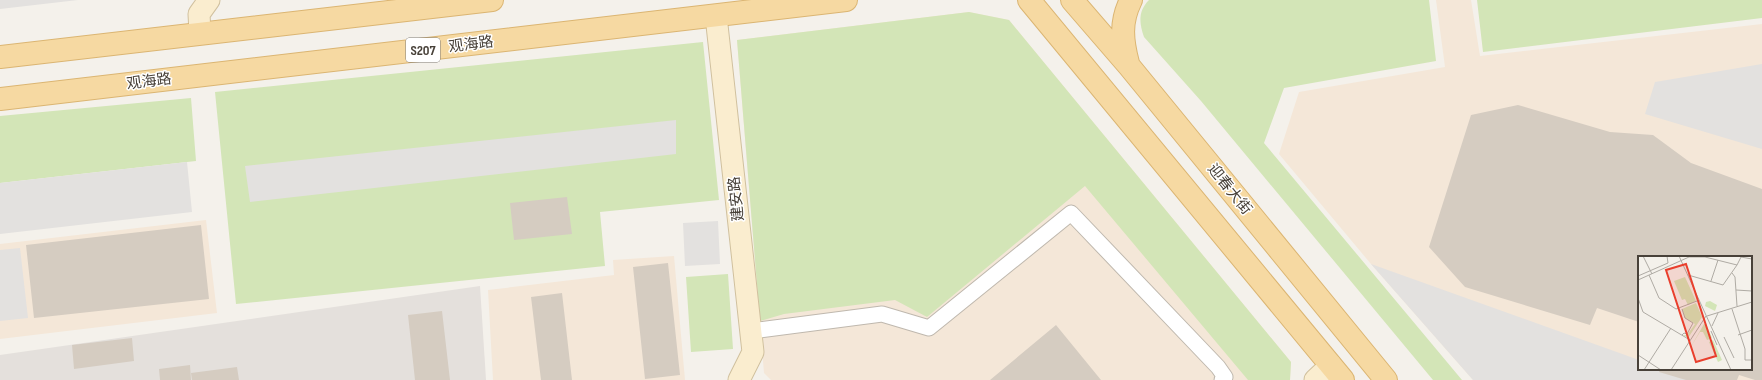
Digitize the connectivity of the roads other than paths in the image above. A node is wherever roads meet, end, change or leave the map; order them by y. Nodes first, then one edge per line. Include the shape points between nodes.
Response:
1 (209, 0) edge
2 (492, 0) edge
3 (846, 0) edge
4 (1030, 0) edge
5 (1072, 0) edge
6 (1131, 0) edge
7 (716, 16) junction
8 (200, 33) junction
9 (0, 57) edge
10 (1129, 66) junction
11 (0, 99) edge
12 (751, 330) junction
13 (1337, 373) edge
14 (739, 380) edge
15 (1222, 380) edge
16 (1315, 380) edge
17 (1386, 380) edge

1 - 8 street via 199,14
2 - 8 main road
3 - 7 main road, 观海路 / S207
4 - 13 main road
5 - 10 main road, 迎春大街
6 - 10 main road via 1122,29
7 - 11 main road, 观海路 / S207
7 - 12 street, 建安路
8 - 9 main road
10 - 17 main road, 迎春大街
12 - 14 street, 建安路 via 753,352
12 - 15 street via 882,314 929,328 1071,213 1218,368 1225,377
13 - 16 street

